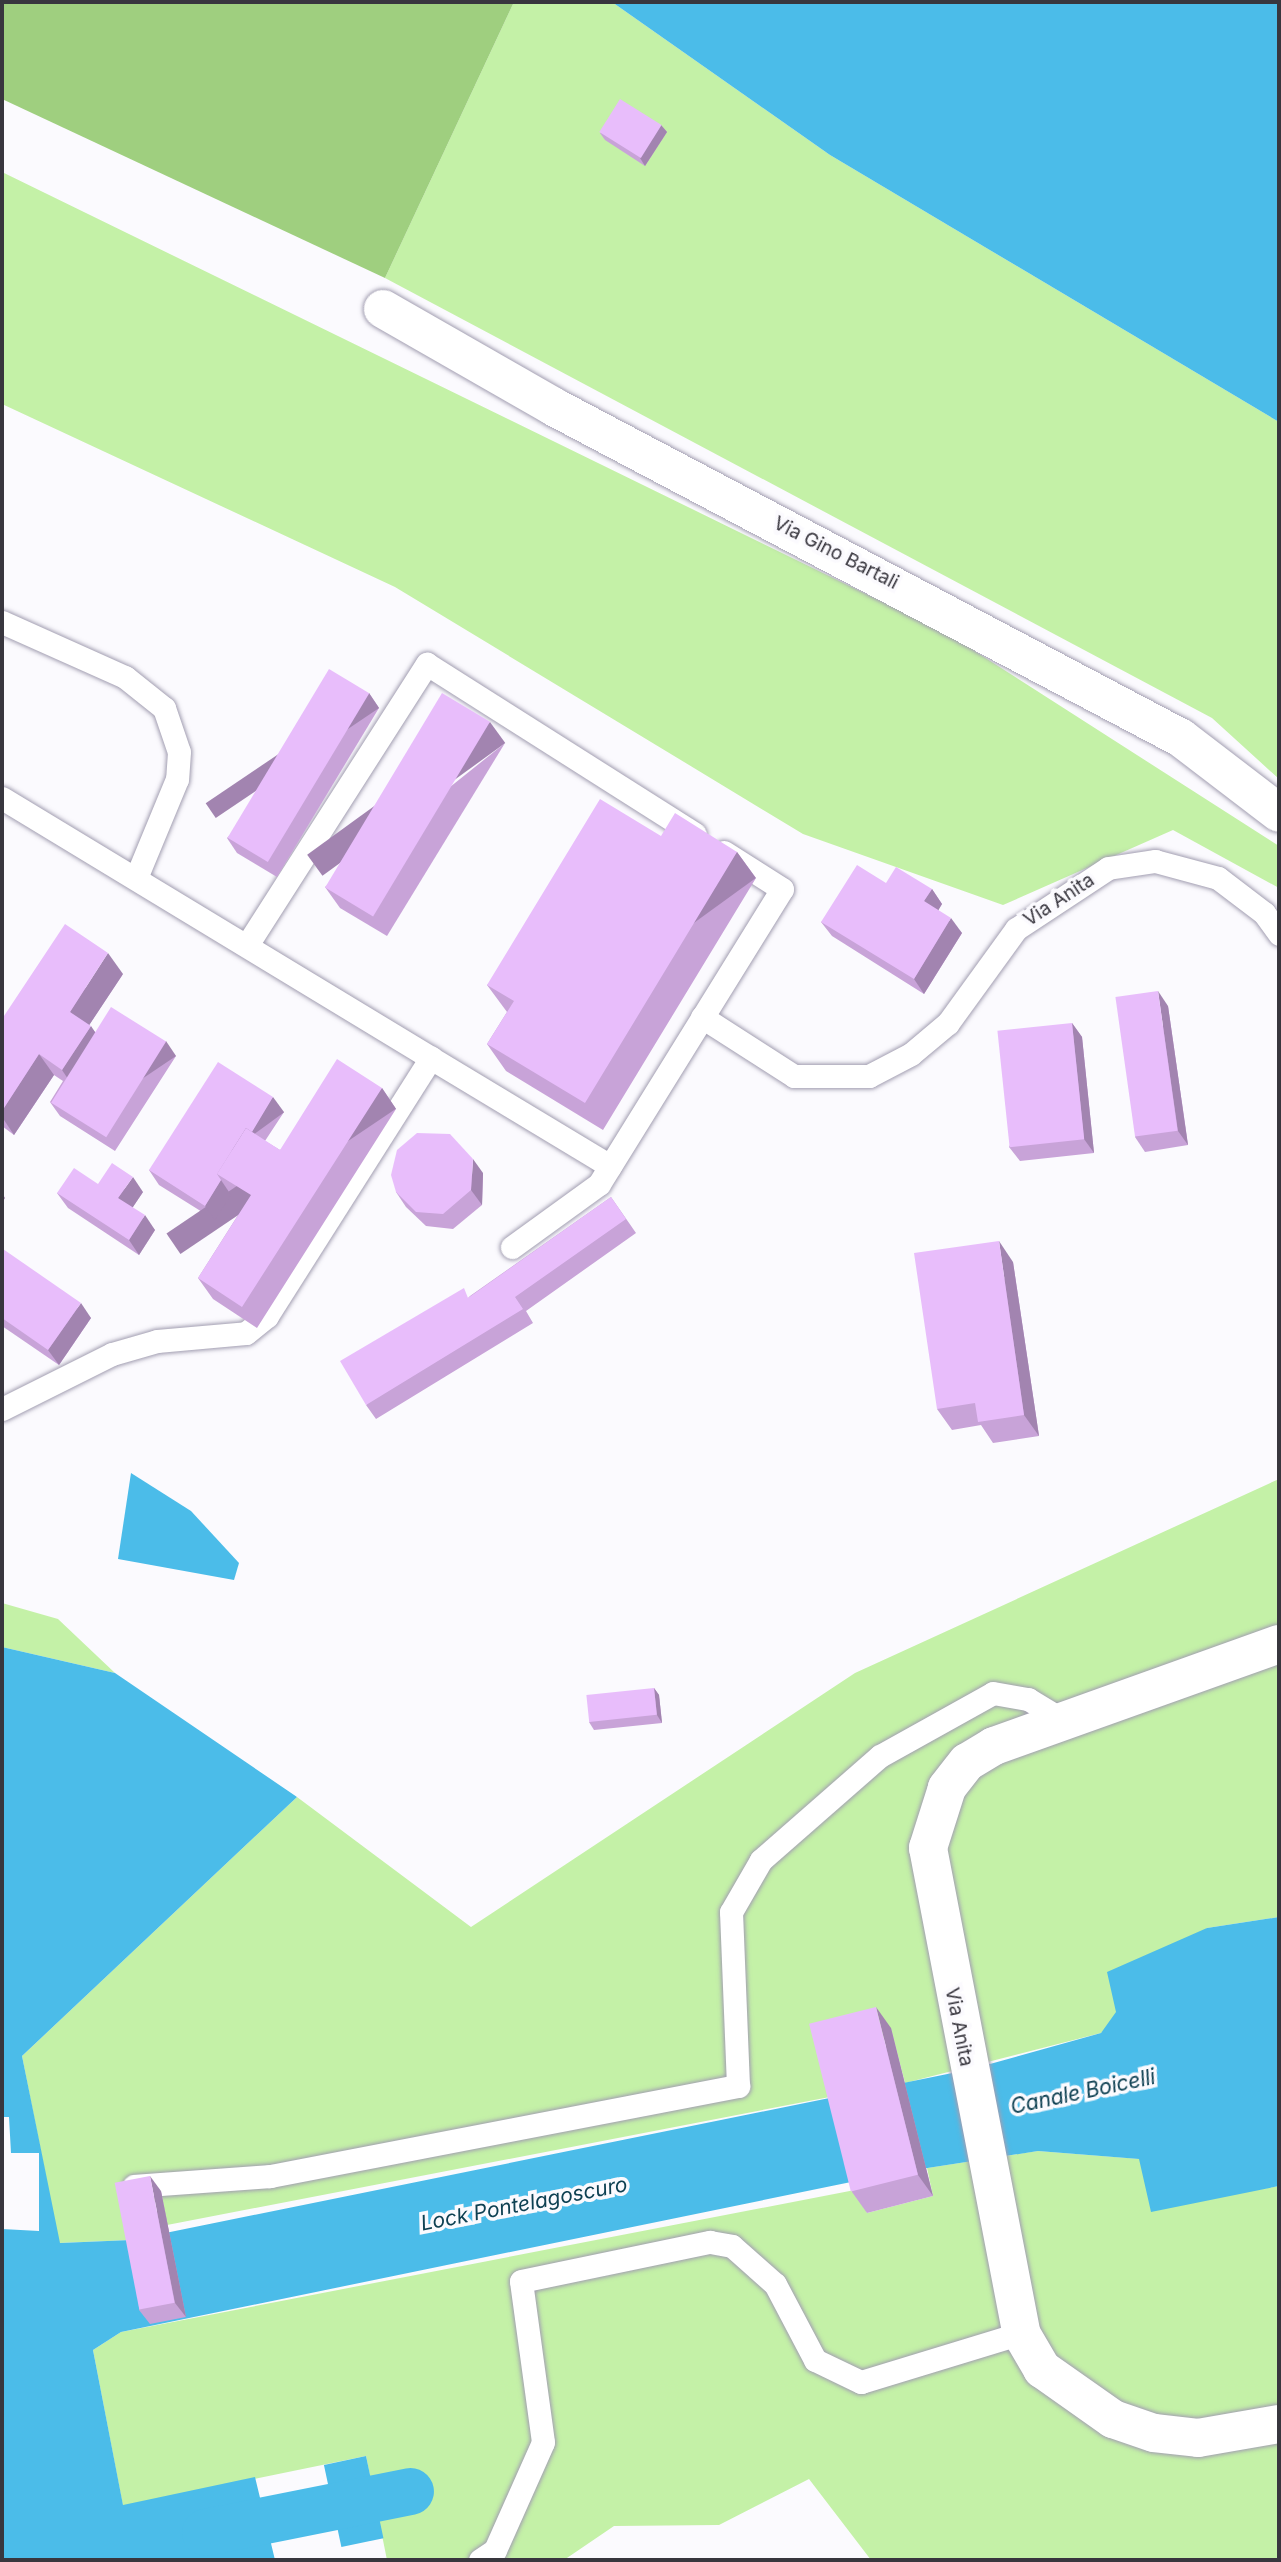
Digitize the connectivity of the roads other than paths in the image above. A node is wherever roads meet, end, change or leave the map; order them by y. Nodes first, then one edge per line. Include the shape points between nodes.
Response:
1 (383, 309) dead end
2 (2, 622) edge
3 (2, 798) edge
4 (1279, 813) edge
5 (136, 878) junction
6 (1279, 934) edge
7 (247, 945) junction
8 (702, 1017) junction
9 (431, 1058) junction
10 (610, 1166) junction
11 (512, 1247) dead end
12 (2, 1409) edge
13 (1279, 1644) edge
14 (1065, 1721) junction
15 (134, 2186) edge
16 (1021, 2333) junction
17 (1279, 2424) edge
18 (480, 2560) edge

1 - 4 street, Via Gino Bartali via 554,407 1181,738
2 - 5 lane via 125,677 164,708 179,752 177,779
3 - 5 lane
5 - 7 lane
6 - 8 lane, Via Anita via 1264,913 1218,878 1155,861 1108,868 1016,929 948,1023 911,1054 869,1076 794,1076
7 - 8 lane via 427,664 782,889
7 - 9 lane
8 - 10 lane
9 - 10 lane
9 - 12 lane via 267,1316 246,1333 157,1341 112,1354
10 - 11 lane via 599,1184
13 - 14 street, Via Anita
14 - 15 lane via 1028,1699 993,1693 880,1756 761,1860 731,1912 738,2086 271,2176
14 - 16 street, Via Anita via 967,1762 933,1825 929,1871
16 - 17 street, Via Anita via 1042,2369 1067,2392 1134,2426 1198,2438
16 - 18 lane via 862,2382 815,2360 775,2284 732,2246 710,2242 521,2281 543,2442 495,2550

